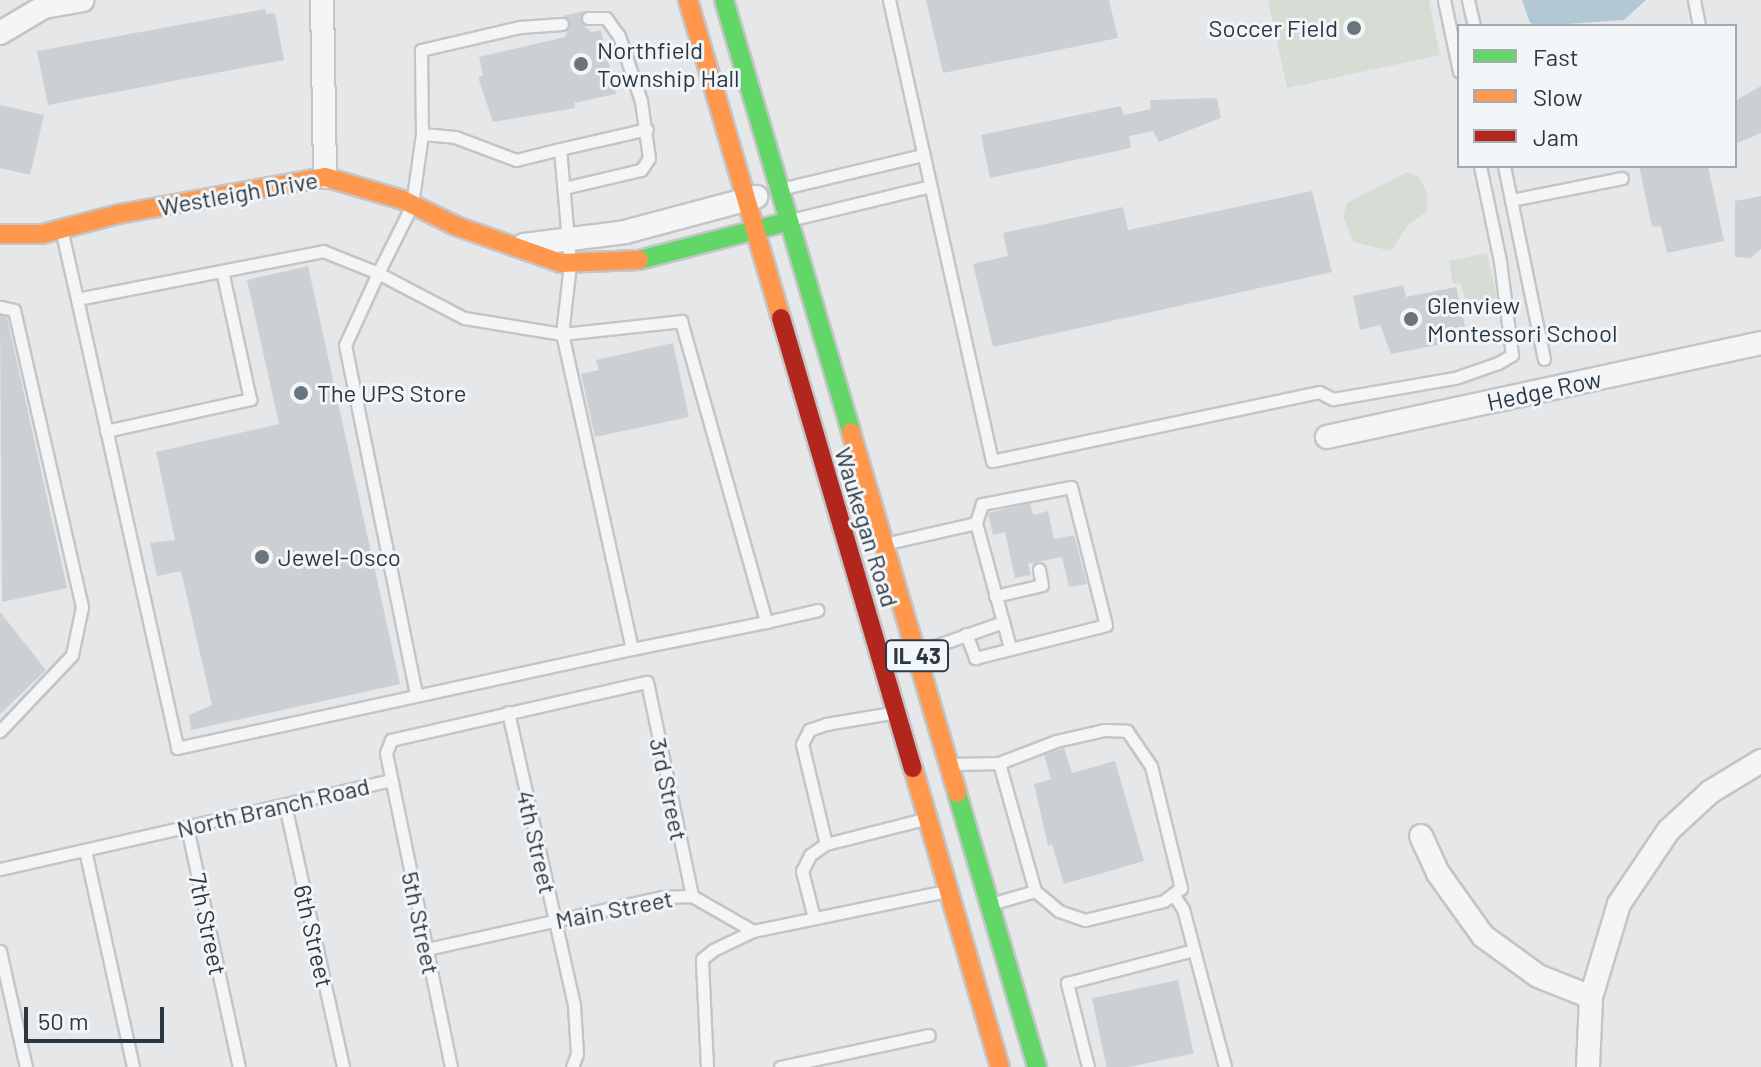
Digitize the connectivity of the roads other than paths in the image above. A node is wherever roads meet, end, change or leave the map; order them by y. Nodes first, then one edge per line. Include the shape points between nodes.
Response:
1 (82, 0) edge
2 (322, 0) edge
3 (688, 0) edge
4 (724, 0) edge
5 (889, 0) edge
6 (1444, 0) edge
7 (1468, 0) edge
8 (1694, 0) edge
9 (588, 18) dead end
10 (562, 24) dead end
11 (1474, 24) edge
12 (1699, 24) edge
13 (0, 33) edge
14 (1457, 62) edge
15 (647, 129) junction
16 (422, 134) junction
17 (560, 149) junction
18 (923, 155) junction
19 (1480, 168) edge
20 (1504, 168) edge
21 (325, 177) junction
22 (1622, 178) dead end
23 (930, 186) junction
24 (564, 188) junction
25 (780, 189) junction
26 (746, 200) junction
27 (1511, 200) junction
28 (412, 205) junction
29 (789, 221) junction
30 (61, 229) junction
31 (754, 231) junction
32 (0, 234) edge
33 (514, 246) joint
34 (570, 253) junction
35 (222, 271) junction
36 (378, 273) junction
37 (77, 299) junction
38 (0, 307) edge
39 (562, 334) junction
40 (1761, 343) edge
41 (1544, 359) dead end
42 (106, 431) junction
43 (1327, 437) dead end
44 (976, 523) junction
45 (884, 544) junction
46 (1039, 569) dead end
47 (995, 596) junction
48 (818, 610) dead end
49 (766, 622) junction
50 (1003, 622) junction
51 (966, 634) junction
52 (877, 645) junction
53 (1010, 647) junction
54 (632, 649) junction
55 (901, 654) junction
56 (647, 682) joint
57 (416, 695) junction
58 (508, 712) junction
59 (896, 712) junction
60 (0, 731) edge
61 (1761, 761) edge
62 (948, 763) junction
63 (999, 763) junction
64 (391, 780) junction
65 (285, 805) junction
66 (928, 818) junction
67 (187, 827) junction
68 (1421, 836) dead end
69 (826, 844) junction
70 (85, 850) junction
71 (0, 869) edge
72 (965, 887) junction
73 (1035, 891) junction
74 (692, 896) junction
75 (1175, 897) junction
76 (972, 910) junction
77 (814, 918) junction
78 (554, 920) junction
79 (753, 931) junction
80 (427, 949) junction
81 (1194, 950) junction
82 (0, 951) edge
83 (1591, 997) junction
84 (929, 1035) dead end
85 (26, 1067) edge
86 (133, 1067) edge
87 (239, 1067) edge
88 (343, 1067) edge
89 (451, 1067) edge
90 (572, 1067) edge
91 (707, 1067) edge
92 (780, 1067) edge
93 (1000, 1067) edge
94 (1037, 1067) edge
95 (1088, 1067) edge
96 (1225, 1067) edge
97 (1588, 1067) edge

1 - 13 street via 44,7
2 - 21 street
3 - 26 main road, Waukegan Road / IL 43
4 - 25 main road, Waukegan Road / IL 43
5 - 18 lane
6 - 14 lane
7 - 11 lane
8 - 12 lane
9 - 15 lane via 606,18 619,36
10 - 16 lane via 520,27 421,50
15 - 17 lane
15 - 24 lane via 649,158 641,170
16 - 17 lane via 455,137 516,160
16 - 28 lane
17 - 24 lane
18 - 23 lane
18 - 25 lane
19 - 23 lane via 1512,355 1455,378 1333,399 1319,392 992,461
20 - 27 lane
21 - 28 main road, Westleigh Drive
21 - 30 main road, Westleigh Drive
22 - 27 lane
23 - 29 lane
24 - 34 lane
25 - 26 street, Westleigh Drive
25 - 29 main road, Waukegan Road / IL 43
26 - 31 main road, Waukegan Road / IL 43
26 - 34 street, Westleigh Drive
27 - 41 lane
28 - 33 main road, Westleigh Drive
28 - 36 lane
29 - 31 main road, Westleigh Drive
29 - 45 main road, Waukegan Road / IL 43
30 - 32 main road, Westleigh Drive
30 - 37 lane
31 - 34 main road, Westleigh Drive via 644,260
31 - 52 main road, Waukegan Road / IL 43
33 - 34 street, Westleigh Drive
34 - 39 lane
35 - 36 lane via 323,251
35 - 37 lane
35 - 42 lane via 250,399
36 - 39 lane via 464,318
36 - 57 lane via 345,345
37 - 42 lane
38 - 60 lane via 14,310 82,607 72,655
39 - 49 lane via 681,321
39 - 54 lane
40 - 43 street, Hedge Row
42 - 57 lane via 177,748
44 - 45 lane
44 - 47 lane
44 - 53 lane via 978,509 994,501 1066,487 1077,495 1106,625
45 - 55 main road, Waukegan Road / IL 43
46 - 47 lane via 1042,585
47 - 50 lane
48 - 49 lane
49 - 54 lane
50 - 51 lane
50 - 53 lane
51 - 53 lane via 975,658
51 - 55 lane
52 - 55 main road, Waukegan Road / IL 43
52 - 55 main road
54 - 57 lane
55 - 59 main road, Waukegan Road / IL 43
55 - 62 main road, Waukegan Road / IL 43
56 - 58 lane, North Branch Road
56 - 74 lane, 3rd Street
58 - 64 lane, North Branch Road via 391,740 386,753
58 - 78 lane, 4th Street
59 - 66 main road, Waukegan Road / IL 43
59 - 69 lane via 809,730 802,744
61 - 83 street via 1710,792 1669,830 1641,867 1619,904
62 - 63 lane
62 - 72 main road, Waukegan Road / IL 43
63 - 73 lane
63 - 75 lane via 1056,741 1104,730 1127,731 1151,766 1181,877
64 - 65 lane, North Branch Road
64 - 80 lane, 5th Street
65 - 67 lane, North Branch Road
65 - 88 lane, 6th Street
66 - 69 lane
66 - 72 main road, Waukegan Road / IL 43
67 - 70 lane, North Branch Road
67 - 87 lane, 7th Street
68 - 83 street via 1438,873 1483,936 1538,976
69 - 77 lane via 810,855 802,871
70 - 71 lane, North Branch Road
70 - 86 lane
72 - 76 main road, Waukegan Road / IL 43
72 - 76 main road, Waukegan Road / IL 43
72 - 77 lane
73 - 75 lane via 1059,911 1085,920
73 - 76 lane
74 - 78 lane, Main Street via 661,897
74 - 79 lane, Main Street
75 - 81 lane
76 - 93 main road, Waukegan Road / IL 43
76 - 94 main road, Waukegan Road / IL 43
77 - 79 lane
78 - 80 lane, Main Street
78 - 90 lane, 4th Street via 574,1006 577,1054
79 - 91 lane via 702,959
80 - 89 lane, 5th Street
81 - 95 lane via 1067,983
81 - 96 lane
82 - 85 lane
83 - 97 street
84 - 92 lane

